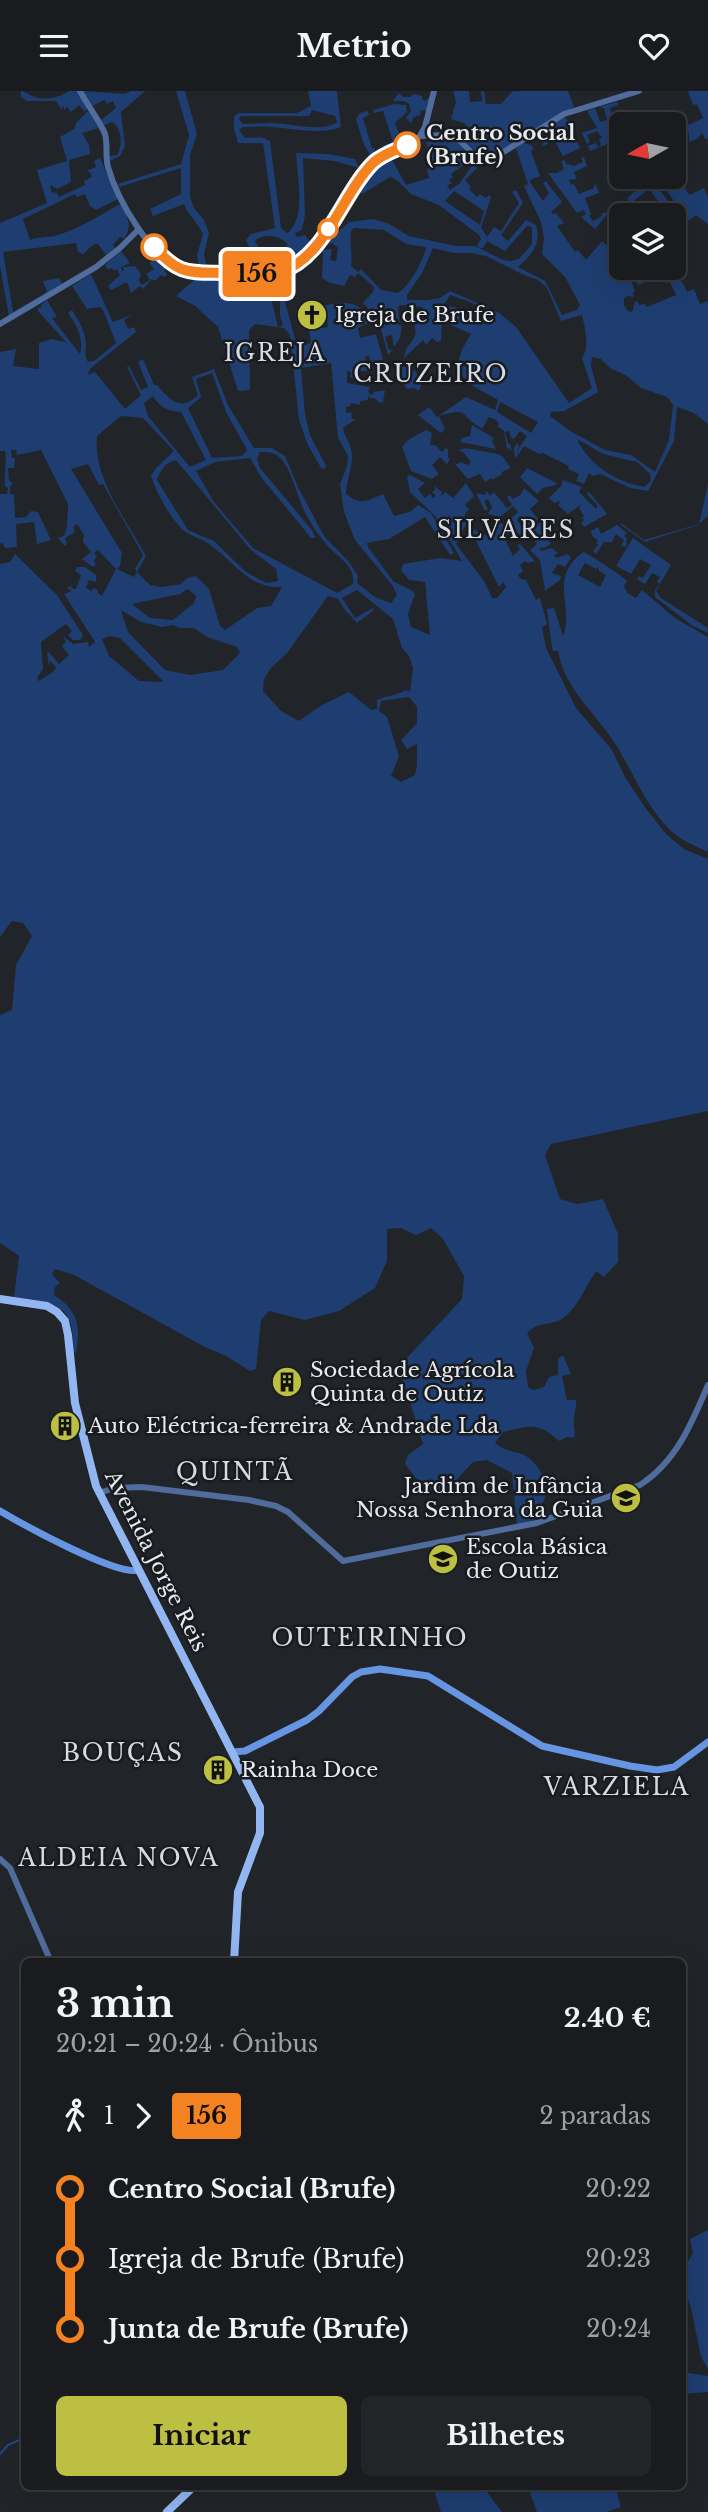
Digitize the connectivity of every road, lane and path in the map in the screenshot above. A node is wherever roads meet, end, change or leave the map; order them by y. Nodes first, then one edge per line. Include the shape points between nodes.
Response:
1 (80, 91) edge
2 (434, 91) edge
3 (639, 91) edge
4 (420, 137) junction
5 (139, 229) junction
6 (0, 324) edge
7 (0, 1299) edge
8 (708, 1385) edge
9 (99, 1493) junction
10 (0, 1511) edge
11 (139, 1570) junction
12 (708, 1742) edge
13 (245, 1751) junction
14 (233, 1752) junction
15 (238, 1762) junction
16 (0, 1859) edge
17 (49, 1958) edge
18 (234, 1958) edge
19 (191, 2490) edge
20 (167, 2512) edge

1 - 5 street via 104,132 112,179
2 - 4 street
3 - 4 street via 564,114 487,158 475,156 449,135
4 - 5 street via 375,161 313,248 276,273 184,271 172,265
5 - 6 street via 96,267
7 - 9 main road, Avenida Jorge Reis via 47,1306 65,1321 75,1403
8 - 9 street via 687,1435 654,1476 640,1485 537,1523 343,1561 288,1511 276,1506 142,1487
9 - 11 main road, Avenida Jorge Reis
10 - 11 main road via 77,1551 125,1571
11 - 14 main road, Avenida Jorge Reis
12 - 13 main road via 674,1767 629,1766 542,1746 428,1676 380,1669 352,1677 307,1720
13 - 14 main road
13 - 15 main road
14 - 15 main road, Avenida Jorge Reis
15 - 18 main road, Avenida Jorge Reis via 261,1811 261,1825 238,1892
16 - 17 street via 10,1868
19 - 20 main road

